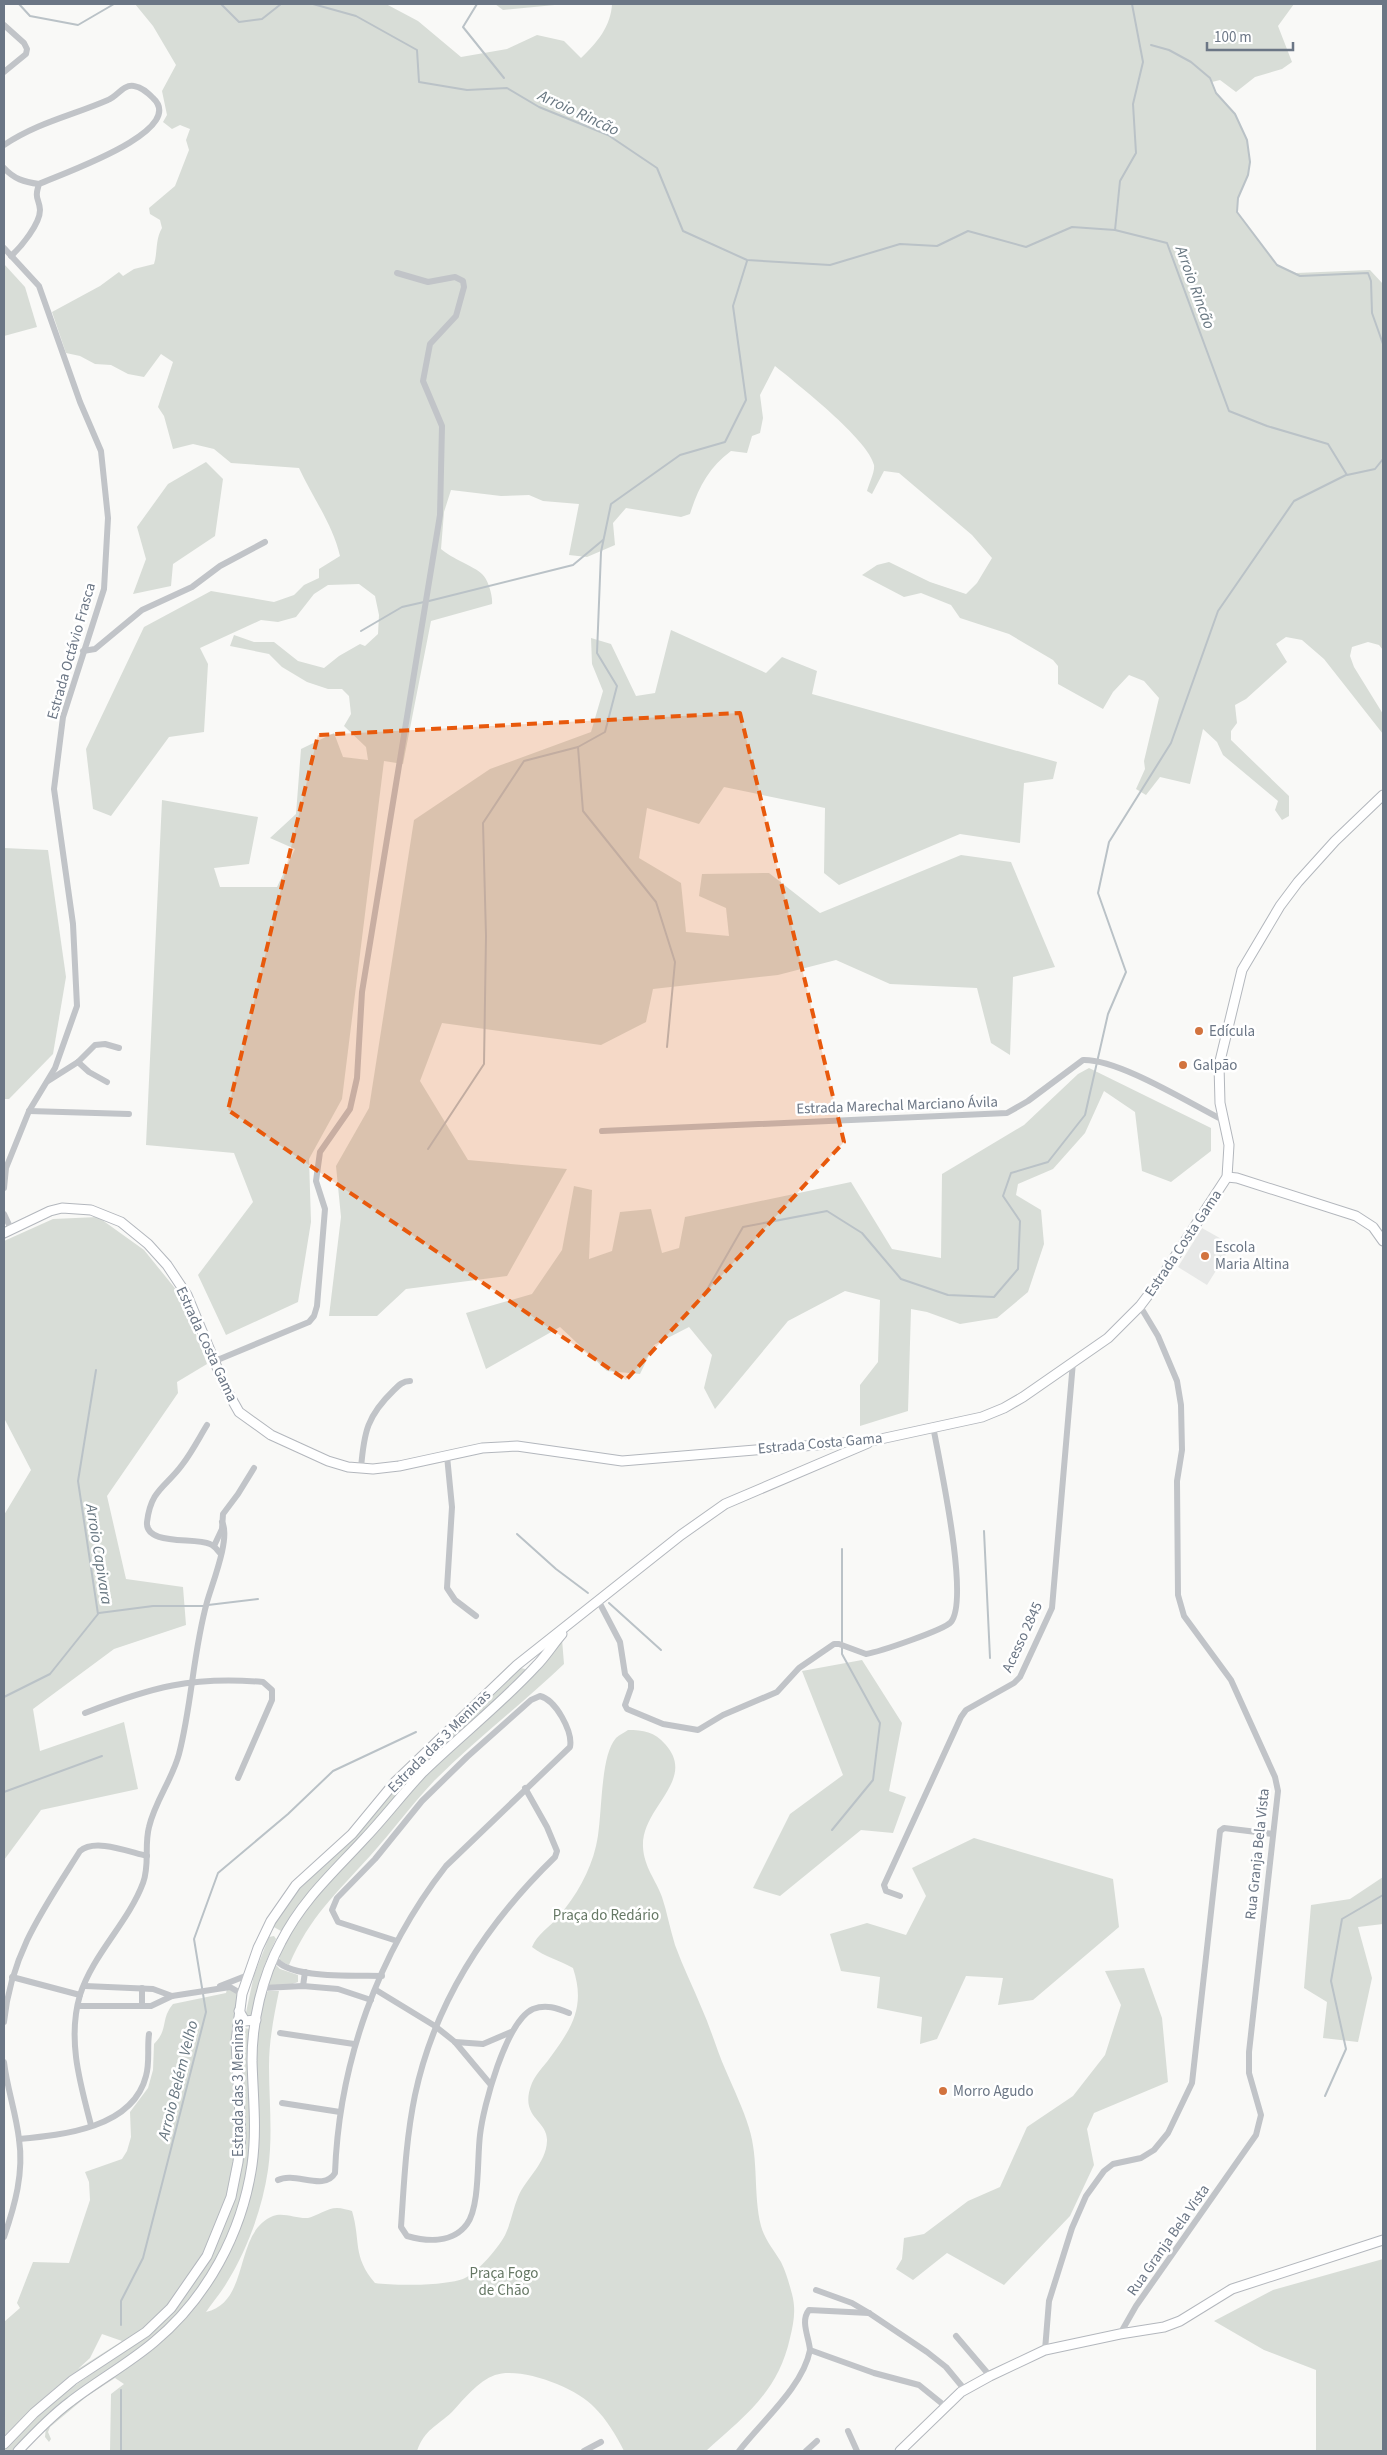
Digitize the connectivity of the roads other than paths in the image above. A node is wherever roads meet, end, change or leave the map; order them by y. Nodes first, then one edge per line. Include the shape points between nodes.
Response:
1 (4, 24) edge
2 (4, 72) edge
3 (4, 146) edge
4 (4, 168) edge
5 (39, 184) junction
6 (4, 248) edge
7 (11, 256) junction
8 (397, 274) dead end
9 (265, 542) dead end
10 (83, 651) junction
11 (1383, 796) edge
12 (119, 1048) dead end
13 (78, 1062) junction
14 (47, 1082) junction
15 (107, 1082) dead end
16 (29, 1111) junction
17 (129, 1114) dead end
18 (1223, 1120) junction
19 (602, 1131) dead end
20 (1227, 1177) junction
21 (4, 1188) edge
22 (4, 1214) edge
23 (8, 1231) edge
24 (1383, 1241) edge
25 (1140, 1306) junction
26 (214, 1361) junction
27 (1073, 1362) junction
28 (410, 1381) dead end
29 (207, 1425) dead end
30 (933, 1426) junction
31 (876, 1440) junction
32 (825, 1442) junction
33 (447, 1456) junction
34 (824, 1461) junction
35 (254, 1468) dead end
36 (361, 1468) junction
37 (222, 1522) junction
38 (214, 1546) junction
39 (220, 1554) junction
40 (598, 1600) junction
41 (476, 1616) dead end
42 (575, 1619) junction
43 (194, 1681) junction
44 (85, 1713) dead end
45 (238, 1778) dead end
46 (525, 1788) junction
47 (1273, 1834) junction
48 (147, 1856) junction
49 (900, 1896) dead end
50 (264, 1936) junction
51 (397, 1941) junction
52 (280, 1942) junction
53 (274, 1957) junction
54 (305, 1972) junction
55 (248, 1975) junction
56 (382, 1976) junction
57 (12, 1977) junction
58 (85, 1986) junction
59 (303, 1986) junction
60 (142, 1988) junction
61 (217, 1988) junction
62 (263, 1988) junction
63 (376, 1990) junction
64 (242, 1994) junction
65 (80, 1995) junction
66 (172, 1996) junction
67 (371, 2000) junction
68 (78, 2006) junction
69 (142, 2006) junction
70 (239, 2011) junction
71 (569, 2013) dead end
72 (256, 2020) junction
73 (4, 2022) edge
74 (435, 2026) junction
75 (511, 2032) junction
76 (280, 2033) dead end
77 (149, 2034) dead end
78 (455, 2042) junction
79 (354, 2044) junction
80 (4, 2062) edge
81 (491, 2085) junction
82 (282, 2103) dead end
83 (340, 2112) junction
84 (91, 2125) junction
85 (19, 2139) junction
86 (278, 2180) dead end
87 (4, 2237) edge
88 (1383, 2240) edge
89 (816, 2290) dead end
90 (869, 2313) junction
91 (1120, 2334) junction
92 (956, 2336) dead end
93 (810, 2350) junction
94 (1045, 2350) junction
95 (990, 2376) junction
96 (966, 2390) junction
97 (946, 2406) junction
98 (848, 2431) dead end
99 (817, 2440) dead end
100 (600, 2442) dead end
101 (4, 2444) edge
102 (18, 2451) edge
103 (584, 2451) edge
104 (739, 2451) edge
105 (806, 2451) edge
106 (856, 2451) edge
107 (900, 2451) edge

1 - 2 street via 28,48 26,54
3 - 5 street via 32,128 112,99 124,88 143,89 156,100 158,118 134,142
4 - 5 street via 10,176 23,182
5 - 7 street via 35,196 40,209 39,220
6 - 7 street, Estrada Octávio Frasca
7 - 10 street, Estrada Octávio Frasca via 39,286 101,451 108,518 104,589
8 - 26 street via 428,282 458,278 464,287 455,317 430,345 423,373 423,381 442,426 440,515 362,992 357,1078 350,1109 320,1152 316,1181 325,1209 314,1316 309,1322
9 - 10 street via 220,566 192,587 142,610 95,649
10 - 14 street, Estrada Octávio Frasca via 63,716 54,789 72,924 77,1006
11 - 18 main road, Estrada Costa Gama via 1335,841 1298,882 1269,922 1242,970 1219,1065 1218,1087
12 - 13 street via 98,1044
13 - 14 street
13 - 15 street
14 - 16 street, Estrada Octávio Frasca
16 - 17 street
16 - 21 street, Estrada Octávio Frasca via 6,1168
18 - 19 street, Estrada Marechal Marciano Ávila via 1123,1069 1083,1060 1007,1113
18 - 20 main road, Estrada Costa Gama via 1228,1145
20 - 24 main road via 1356,1216 1372,1227
20 - 25 main road, Estrada Costa Gama
22 - 23 street
23 - 26 main road, Estrada Costa Gama via 62,1208 91,1210 121,1222 148,1244 177,1280 187,1295
25 - 27 main road, Estrada Costa Gama via 1108,1338
25 - 47 street, Rua Granja Bela Vista via 1158,1336 1177,1381 1181,1405 1182,1450 1177,1481 1178,1595 1184,1616 1231,1680 1275,1777 1278,1791
26 - 36 main road, Estrada Costa Gama via 239,1412 254,1424 328,1461
27 - 30 main road, Estrada Costa Gama via 1004,1408 982,1417
27 - 49 street, Acesso 2845 via 1052,1608 1020,1677 974,1705 961,1717 884,1885 886,1891
28 - 36 street via 401,1383 378,1405 365,1437
29 - 38 street via 182,1466 154,1496 147,1525 157,1537 202,1541
30 - 31 main road, Estrada Costa Gama
30 - 40 street via 958,1576 955,1614 947,1626 866,1654 834,1644 799,1668 777,1692 723,1715 704,1728 690,1730 663,1724 627,1709 625,1700 631,1682 625,1674 620,1642
31 - 32 main road, Estrada Costa Gama
31 - 34 main road, Estrada das 3 Meninas
32 - 33 main road, Estrada Costa Gama via 622,1461 517,1446 482,1448
32 - 34 main road
33 - 36 main road, Estrada Costa Gama via 399,1466
33 - 41 street via 452,1507 447,1588 455,1600
34 - 40 main road, Estrada das 3 Meninas via 725,1504
35 - 37 street via 222,1514
37 - 38 street
37 - 39 street via 225,1531
38 - 39 street
39 - 43 street via 199,1633
40 - 42 main road, Estrada das 3 Meninas
42 - 50 main road, Estrada das 3 Meninas via 517,1665 395,1782 352,1834 296,1885 277,1910
42 - 52 main road, Estrada das 3 Meninas via 538,1665 425,1771 321,1883
43 - 44 street via 137,1694
43 - 45 street via 264,1682 272,1690 272,1700
43 - 48 street via 174,1769 151,1817
46 - 51 street via 446,1866
46 - 51 street via 567,1751 571,1742 551,1701 540,1696 531,1700 439,1783 375,1859 337,1898 332,1910 338,1922
46 - 74 street via 556,1846 555,1857 516,1896 485,1935
47 - 91 street, Rua Granja Bela Vista via 1249,2052 1249,2073 1261,2115 1260,2124 1246,2152 1136,2306
47 - 94 street via 1224,1828 1220,1831 1192,2083 1176,2119 1154,2150 1141,2158 1113,2164 1086,2196 1072,2228 1049,2301
48 - 57 street via 96,1846 80,1851 30,1930
48 - 58 street via 146,1877 140,1891
50 - 52 main road via 277,1933
50 - 55 main road, Estrada das 3 Meninas
51 - 56 street
52 - 53 main road, Estrada das 3 Meninas
53 - 54 street via 283,1966
53 - 62 main road, Estrada das 3 Meninas
54 - 56 street
54 - 59 street
55 - 61 street
55 - 64 main road, Estrada das 3 Meninas
56 - 63 street
57 - 65 street
57 - 73 street
58 - 60 street
58 - 65 street
59 - 62 street
59 - 67 street via 338,1988
60 - 66 street
60 - 69 street
61 - 64 street via 230,1986
61 - 66 street
62 - 72 main road, Estrada das 3 Meninas
63 - 67 street
63 - 74 street
64 - 70 main road, Estrada das 3 Meninas
65 - 68 street
66 - 69 street via 152,2006
67 - 79 street
68 - 69 street
68 - 84 street via 76,2060
70 - 72 main road via 245,2022
70 - 101 main road, Estrada das 3 Meninas via 235,2061 240,2121 238,2162 231,2197 207,2256 175,2302 146,2332 73,2380
71 - 75 street via 553,2007 536,2008 519,2019
72 - 102 main road, Estrada das 3 Meninas via 252,2060 252,2165 241,2211 221,2259 202,2290 169,2329 72,2401
74 - 78 street
74 - 81 street via 421,2070 411,2120 401,2227 407,2236 444,2239 460,2231 470,2218 480,2133
75 - 78 street via 483,2044
75 - 81 street
76 - 79 street
77 - 84 street via 146,2076 138,2094 116,2116
78 - 81 street
79 - 83 street
80 - 85 street
82 - 83 street
83 - 86 street via 333,2177 322,2182 288,2176
84 - 85 street via 50,2136
85 - 87 street via 18,2186
88 - 91 main road via 1232,2289 1180,2321 1164,2327
89 - 90 street
90 - 93 street via 809,2310 805,2321
90 - 96 street via 927,2352
91 - 94 main road
92 - 95 street
93 - 97 street via 919,2385
93 - 104 street via 790,2389
94 - 95 main road
95 - 96 main road
96 - 97 main road
97 - 107 main road
98 - 106 street
99 - 105 street
100 - 103 street

